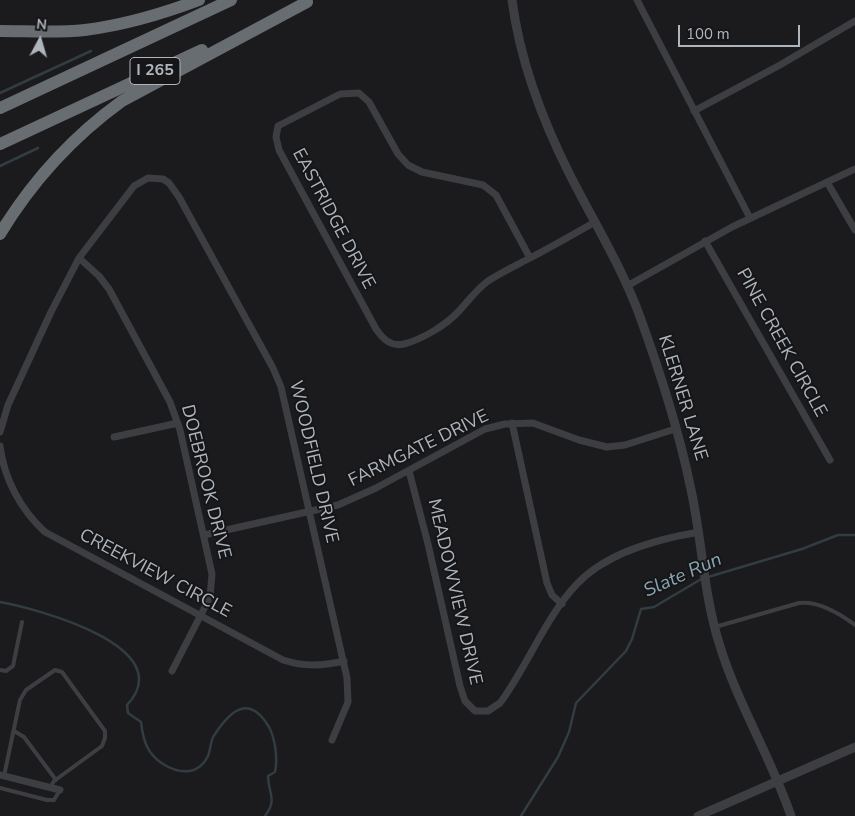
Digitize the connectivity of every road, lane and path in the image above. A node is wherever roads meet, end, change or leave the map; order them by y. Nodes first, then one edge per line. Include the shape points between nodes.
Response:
1 (200, 0) edge
2 (231, 0) edge
3 (512, 0) edge
4 (308, 1) edge
5 (640, 1) edge
6 (855, 21) edge
7 (0, 31) edge
8 (0, 108) edge
9 (694, 111) junction
10 (0, 144) edge
11 (855, 169) edge
12 (827, 182) junction
13 (750, 218) junction
14 (595, 222) junction
15 (855, 230) edge
16 (0, 234) edge
17 (705, 241) junction
18 (79, 258) junction
19 (530, 258) junction
20 (627, 286) junction
21 (178, 423) junction
22 (512, 423) junction
23 (675, 429) junction
24 (0, 432) edge
25 (114, 437) dead end
26 (0, 446) edge
27 (830, 460) dead end
28 (408, 470) junction
29 (308, 512) junction
30 (699, 532) junction
31 (204, 536) junction
32 (562, 604) junction
33 (199, 615) junction
34 (22, 622) dead end
35 (855, 625) edge
36 (715, 627) junction
37 (344, 661) junction
38 (0, 670) edge
39 (172, 671) dead end
40 (14, 731) junction
41 (332, 740) dead end
42 (855, 747) edge
43 (2, 776) edge
44 (778, 779) junction
45 (56, 780) junction
46 (0, 788) edge
47 (50, 788) junction
48 (60, 790) joint
49 (698, 816) edge
50 (791, 816) edge

1 - 7 highway via 155,16 107,27 59,32
2 - 8 highway, I 265
3 - 14 street, KLERNER LANE via 519,37 540,108
4 - 10 highway, I 265
4 - 16 highway via 122,102 104,115 50,164
5 - 9 street
6 - 9 street
9 - 13 street
11 - 12 street
12 - 13 street
12 - 15 street
13 - 17 street
14 - 19 street, EASTRIDGE DRIVE
14 - 20 street, KLERNER LANE
17 - 20 street
17 - 27 street, PINE CREEK CIRCLE
18 - 21 street, DOEBROOK DRIVE via 109,289 161,383
18 - 24 street via 8,405
18 - 29 street, WOODFIELD DRIVE via 141,181 163,179 174,189 273,368 284,398
19 - 19 street, EASTRIDGE DRIVE via 489,280 439,327 403,344 385,341 343,271 279,150 278,126 340,94 359,93 369,102 398,154 408,165 422,172 483,184 496,195
20 - 23 street, KLERNER LANE via 656,363
21 - 25 street
21 - 31 street, DOEBROOK DRIVE
22 - 23 street, FARMGATE DRIVE via 533,423 607,447 625,445
22 - 28 street, FARMGATE DRIVE via 485,429
22 - 32 street via 547,583 552,595
23 - 30 street, KLERNER LANE via 691,485
26 - 33 street, CREEKVIEW CIRCLE via 19,501 45,532
28 - 29 street, FARMGATE DRIVE via 348,501
28 - 32 street, MEADOWVIEW DRIVE via 460,686 469,707 482,713 500,703
29 - 31 street, FARMGATE DRIVE
29 - 37 street, WOODFIELD DRIVE
30 - 32 street, MEADOWVIEW DRIVE via 652,542 601,565 579,582
30 - 36 street, KLERNER LANE
31 - 33 street, DOEBROOK DRIVE via 213,582 210,597
33 - 37 street, CREEKVIEW CIRCLE via 283,660 316,666
33 - 39 street, DOEBROOK DRIVE
34 - 38 lane via 13,666 6,671
35 - 36 lane via 825,607 799,603
36 - 44 street, KLERNER LANE via 726,666
37 - 41 street, WOODFIELD DRIVE via 348,702
40 - 43 lane
40 - 45 lane via 24,737
40 - 45 lane via 20,700 26,690 55,670 62,672 105,731 105,738 102,746
42 - 44 street
43 - 47 street
44 - 49 street
44 - 50 street, KLERNER LANE
45 - 47 lane
46 - 48 lane via 47,800 54,800
47 - 48 street

